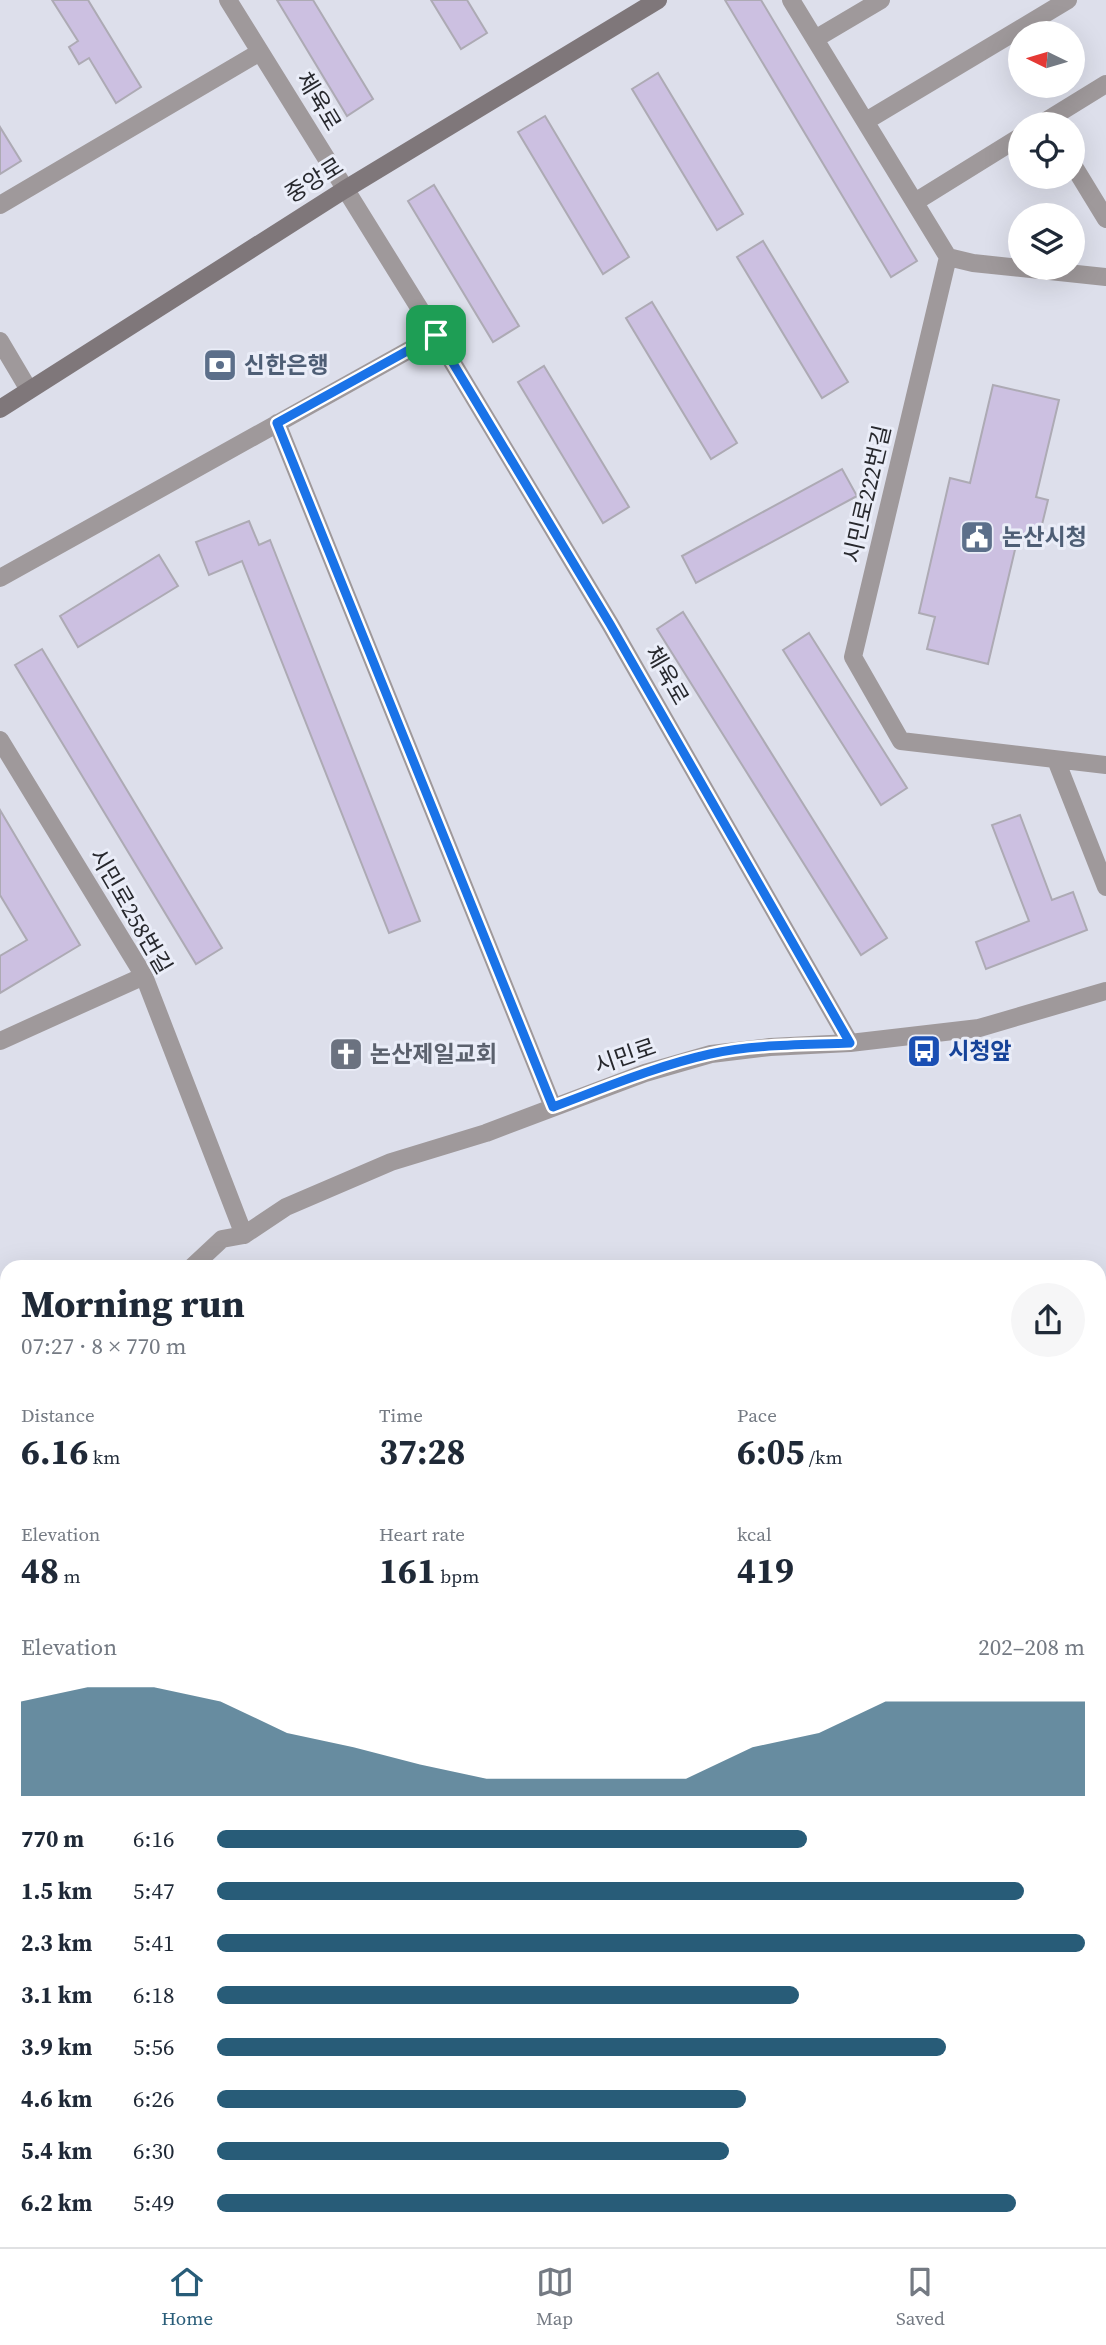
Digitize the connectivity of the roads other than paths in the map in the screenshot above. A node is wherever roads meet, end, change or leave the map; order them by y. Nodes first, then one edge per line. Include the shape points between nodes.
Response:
1 (228, 0) edge
2 (658, 0) edge
3 (791, 0) edge
4 (881, 0) edge
5 (1068, 0) edge
6 (816, 39) junction
7 (260, 52) junction
8 (1106, 84) edge
9 (1063, 112) edge
10 (866, 121) junction
11 (1008, 144) edge
12 (1085, 182) edge
13 (344, 190) junction
14 (915, 202) junction
15 (0, 205) edge
16 (1103, 208) edge
17 (948, 257) junction
18 (1106, 277) edge
19 (436, 335) junction
20 (0, 341) edge
21 (29, 390) junction
22 (0, 409) edge
23 (277, 423) junction
24 (0, 578) edge
25 (0, 740) edge
26 (1056, 761) junction
27 (1106, 765) edge
28 (1106, 887) edge
29 (144, 976) junction
30 (1106, 991) edge
31 (0, 1041) edge
32 (850, 1043) junction
33 (553, 1107) junction
34 (244, 1235) junction
35 (200, 1260) edge

1 - 7 street, 체육로
2 - 13 street, 중앙로
3 - 6 street
4 - 6 street
5 - 10 street
6 - 10 street
7 - 13 street, 체육로
7 - 15 street
8 - 9 street
10 - 14 street
11 - 14 street
12 - 16 street
13 - 19 street, 체육로
13 - 21 street, 중앙로
14 - 17 street
17 - 18 street
17 - 26 street, 시민로222번길 via 853,657 901,741
19 - 23 street
19 - 32 street, 체육로 via 610,624
20 - 21 street
21 - 22 street, 중앙로
23 - 24 street
23 - 33 street
25 - 29 street, 시민로258번길
26 - 27 street
26 - 28 street
29 - 31 street
29 - 34 street, 시민로258번길
30 - 32 street, 시민로 via 979,1028
32 - 33 street, 시민로 via 711,1054
33 - 34 street, 시민로 via 380,1167 286,1207
34 - 35 street, 시민로 via 222,1239

